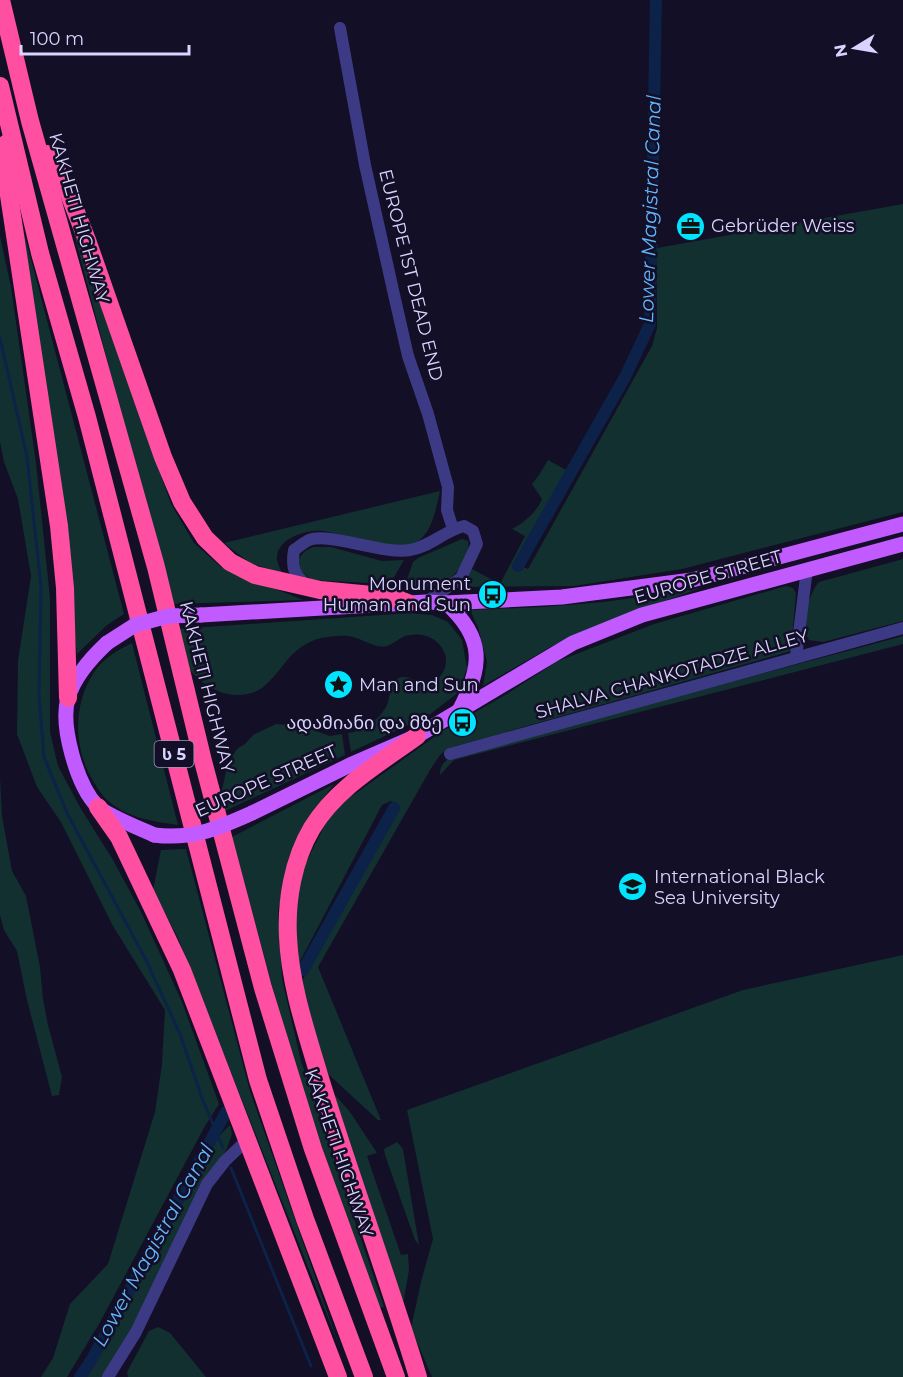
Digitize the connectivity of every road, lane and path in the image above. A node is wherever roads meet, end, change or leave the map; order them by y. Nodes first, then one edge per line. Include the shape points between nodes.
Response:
1 (1, 0) edge
2 (340, 27) dead end
3 (0, 86) edge
4 (30, 121) junction
5 (9, 123) junction
6 (903, 524) edge
7 (453, 529) junction
8 (903, 544) edge
9 (807, 569) junction
10 (308, 586) junction
11 (417, 602) junction
12 (446, 603) junction
13 (903, 628) edge
14 (796, 657) junction
15 (68, 698) junction
16 (457, 714) junction
17 (417, 736) junction
18 (450, 754) dead end
19 (98, 807) junction
20 (247, 1140) junction
21 (376, 1326) junction
22 (108, 1377) edge
23 (338, 1377) edge
24 (364, 1377) edge
25 (396, 1377) edge
26 (418, 1377) edge

1 - 4 highway, KAKHETI HIGHWAY / ს 5
2 - 7 street, EUROPE 1ST DEAD END via 365,165 408,356 448,487 447,510
3 - 5 highway, ს 5
4 - 10 highway via 69,194 182,502 205,538 230,562 255,575
4 - 21 highway, KAKHETI HIGHWAY / ს 5 via 153,556 263,988 313,1149
5 - 15 highway via 7,182 64,578
5 - 24 highway, ს 5 via 258,1080
6 - 12 main road, EUROPE STREET via 692,580 562,597
7 - 10 street via 430,544 408,551 310,539 294,550 292,563 294,573
7 - 11 street via 464,526 473,531 477,544 461,578
8 - 9 main road, EUROPE STREET
9 - 14 street
9 - 16 main road, EUROPE STREET via 642,615 583,639
10 - 11 highway
11 - 12 main road, EUROPE STREET
11 - 15 main road, EUROPE STREET, bridge via 168,616 135,625 107,643 86,664
12 - 16 main road via 467,625 477,654 476,674
13 - 14 street, SHALVA CHANKOTADZE ALLEY
14 - 18 street, SHALVA CHANKOTADZE ALLEY
15 - 19 main road, EUROPE STREET via 69,743 76,769
16 - 17 main road, EUROPE STREET
17 - 19 main road, EUROPE STREET, bridge via 210,832 176,838 154,835
17 - 26 highway via 335,797 312,829 302,848 290,891 288,938 295,987 320,1075
19 - 20 highway via 119,837 182,970
20 - 22 street via 207,1184 136,1332
20 - 23 highway
21 - 25 highway, KAKHETI HIGHWAY / ს 5
21 - 26 highway

